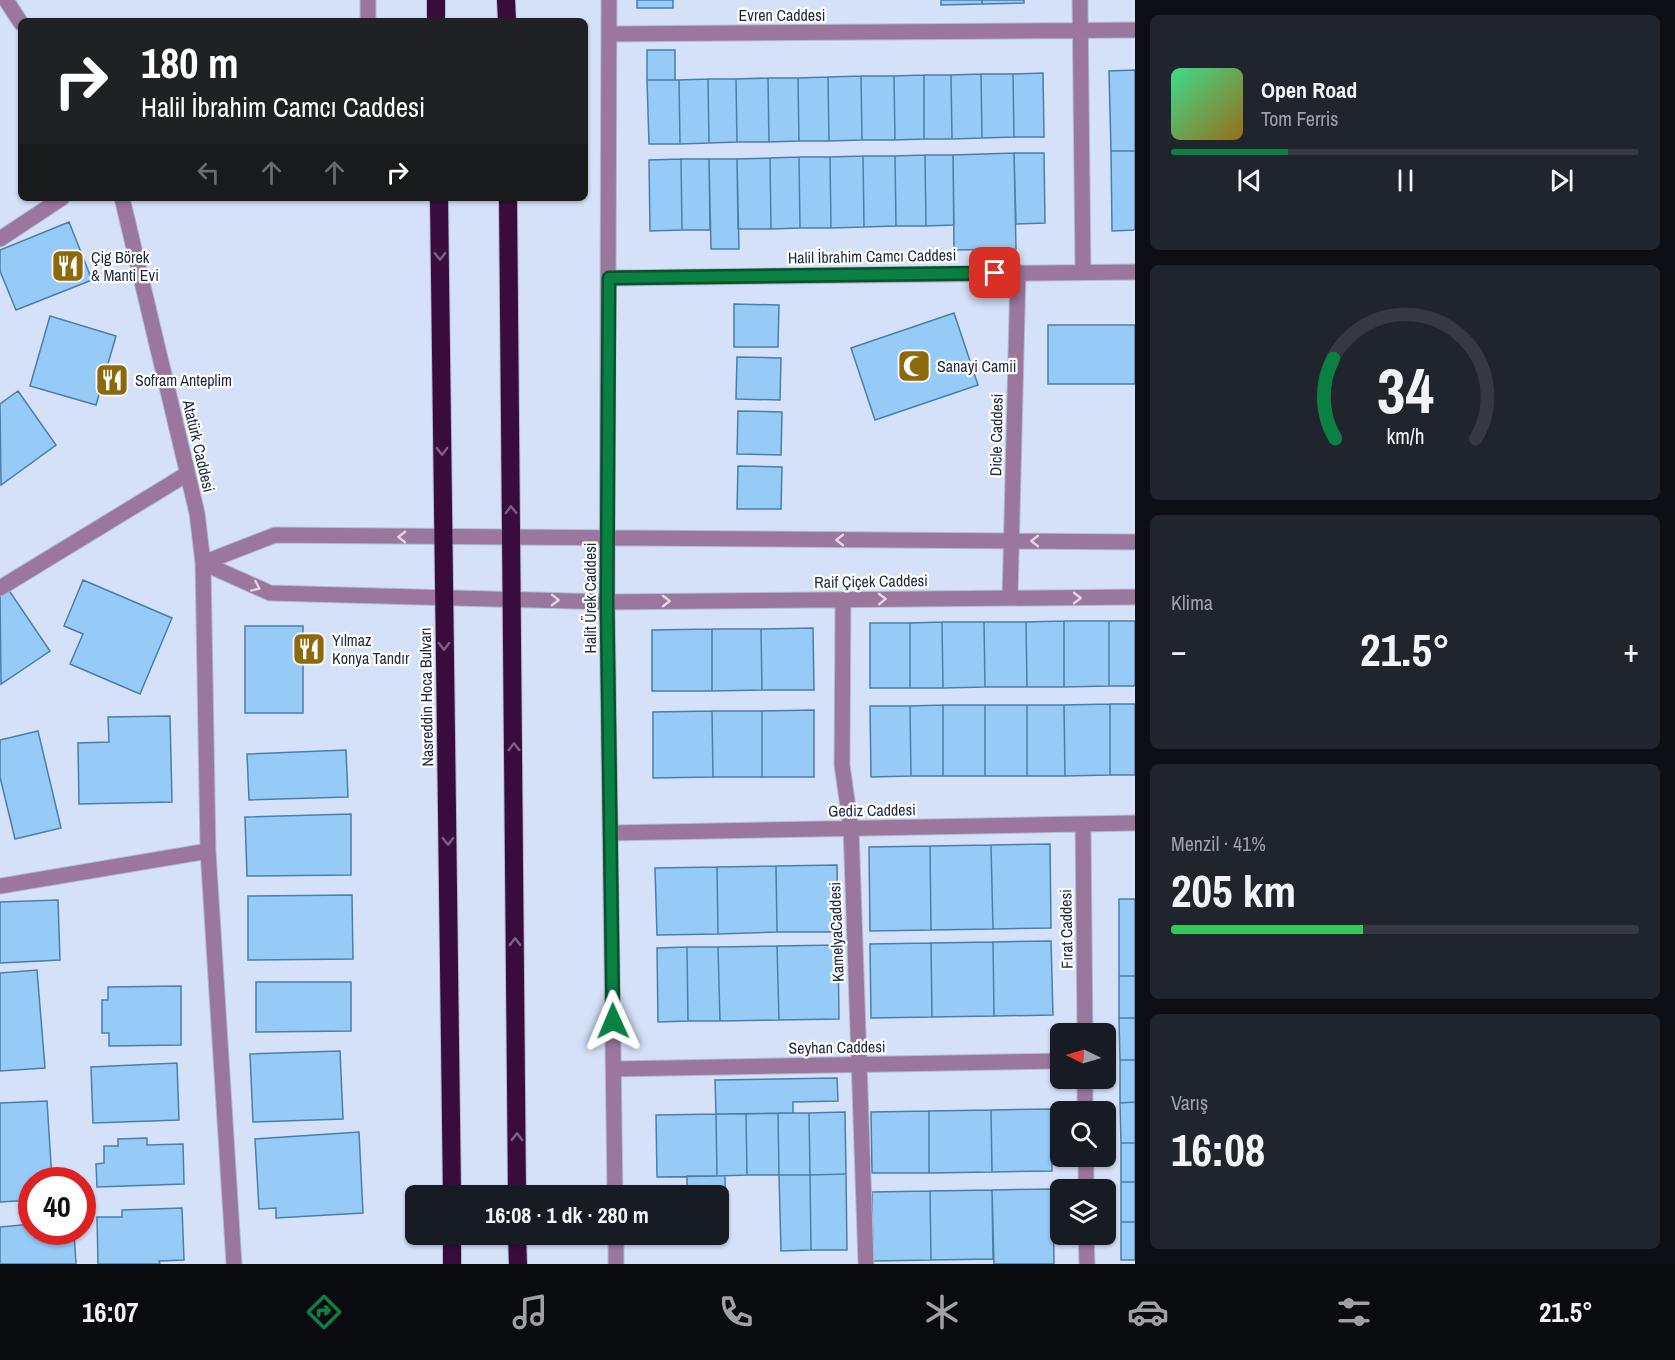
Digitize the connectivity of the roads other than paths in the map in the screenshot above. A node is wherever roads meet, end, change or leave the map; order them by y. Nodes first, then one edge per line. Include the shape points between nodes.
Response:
1 (6, 0) edge
2 (368, 0) edge
3 (436, 0) edge
4 (506, 0) edge
5 (609, 0) edge
6 (1080, 0) edge
7 (18, 18) edge
8 (368, 18) edge
9 (436, 18) edge
10 (507, 18) edge
11 (1135, 30) edge
12 (1080, 31) junction
13 (609, 34) junction
14 (57, 201) edge
15 (123, 201) edge
16 (439, 201) edge
17 (508, 201) edge
18 (0, 239) edge
19 (1018, 272) junction
20 (1083, 272) junction
21 (1135, 272) edge
22 (609, 278) junction
23 (187, 474) junction
24 (444, 537) junction
25 (512, 538) junction
26 (607, 539) junction
27 (1011, 541) junction
28 (1135, 542) edge
29 (203, 563) junction
30 (0, 588) edge
31 (1135, 597) edge
32 (443, 598) junction
33 (1010, 598) junction
34 (512, 599) junction
35 (843, 600) junction
36 (607, 602) junction
37 (1135, 823) edge
38 (1083, 824) junction
39 (851, 828) junction
40 (610, 832) junction
41 (208, 851) junction
42 (0, 886) edge
43 (1085, 1023) edge
44 (1050, 1061) edge
45 (859, 1065) junction
46 (614, 1069) junction
47 (452, 1185) edge
48 (517, 1185) edge
49 (615, 1185) edge
50 (452, 1245) edge
51 (517, 1245) edge
52 (616, 1245) edge
53 (1086, 1245) edge
54 (234, 1264) edge
55 (452, 1264) edge
56 (518, 1264) edge
57 (616, 1264) edge
58 (866, 1264) edge
59 (1087, 1264) edge

1 - 7 street
2 - 8 street
3 - 9 highway
4 - 10 highway
5 - 13 street, Halit Ürek Caddesi
6 - 12 street
11 - 12 street, Evren Caddesi
12 - 13 street, Evren Caddesi
12 - 20 street
13 - 22 street, Halit Ürek Caddesi
14 - 18 street
15 - 23 street, Atatürk Caddesi
16 -> 24 highway, Nasreddin Hoca Bulvarı
25 -> 17 highway
19 - 20 street, Halil İbrahim Camcı Caddesi
19 - 22 street, Halil İbrahim Camcı Caddesi
19 - 27 street, Dicle Caddesi
20 - 21 street, Halil İbrahim Camcı Caddesi
22 - 26 street, Halit Ürek Caddesi
23 - 29 street, Atatürk Caddesi
23 - 30 street
24 - 25 street
24 -> 29 street via 275,535
24 - 32 highway, Nasreddin Hoca Bulvarı
25 - 26 street
25 - 34 highway
27 -> 26 street
26 - 36 street, Halit Ürek Caddesi
28 -> 27 street
27 - 33 street, Dicle Caddesi
29 -> 32 street, Raif Çiçek Caddesi via 270,594
29 - 41 street, Atatürk Caddesi
33 -> 31 street, Raif Çiçek Caddesi
32 - 34 street, Raif Çiçek Caddesi
32 -> 47 highway, Nasreddin Hoca Bulvarı
35 -> 33 street, Raif Çiçek Caddesi
34 -> 36 street, Raif Çiçek Caddesi
48 -> 34 highway
36 -> 35 street, Raif Çiçek Caddesi
35 - 39 street, KamelyaCaddesi via 842,765
36 - 40 street, Halit Ürek Caddesi
37 - 38 street, Gediz Caddesi
38 - 39 street, Gediz Caddesi
38 - 43 street, Fırat Caddesi
39 - 40 street, Gediz Caddesi
39 - 45 street, KamelyaCaddesi
40 - 46 street, Halit Ürek Caddesi
41 - 42 street
41 - 54 street, Atatürk Caddesi
44 - 45 street, Seyhan Caddesi
45 - 46 street, Seyhan Caddesi
45 - 58 street, KamelyaCaddesi
46 - 49 street, Halit Ürek Caddesi
50 - 55 highway
51 - 56 highway
52 - 57 street
53 - 59 street

